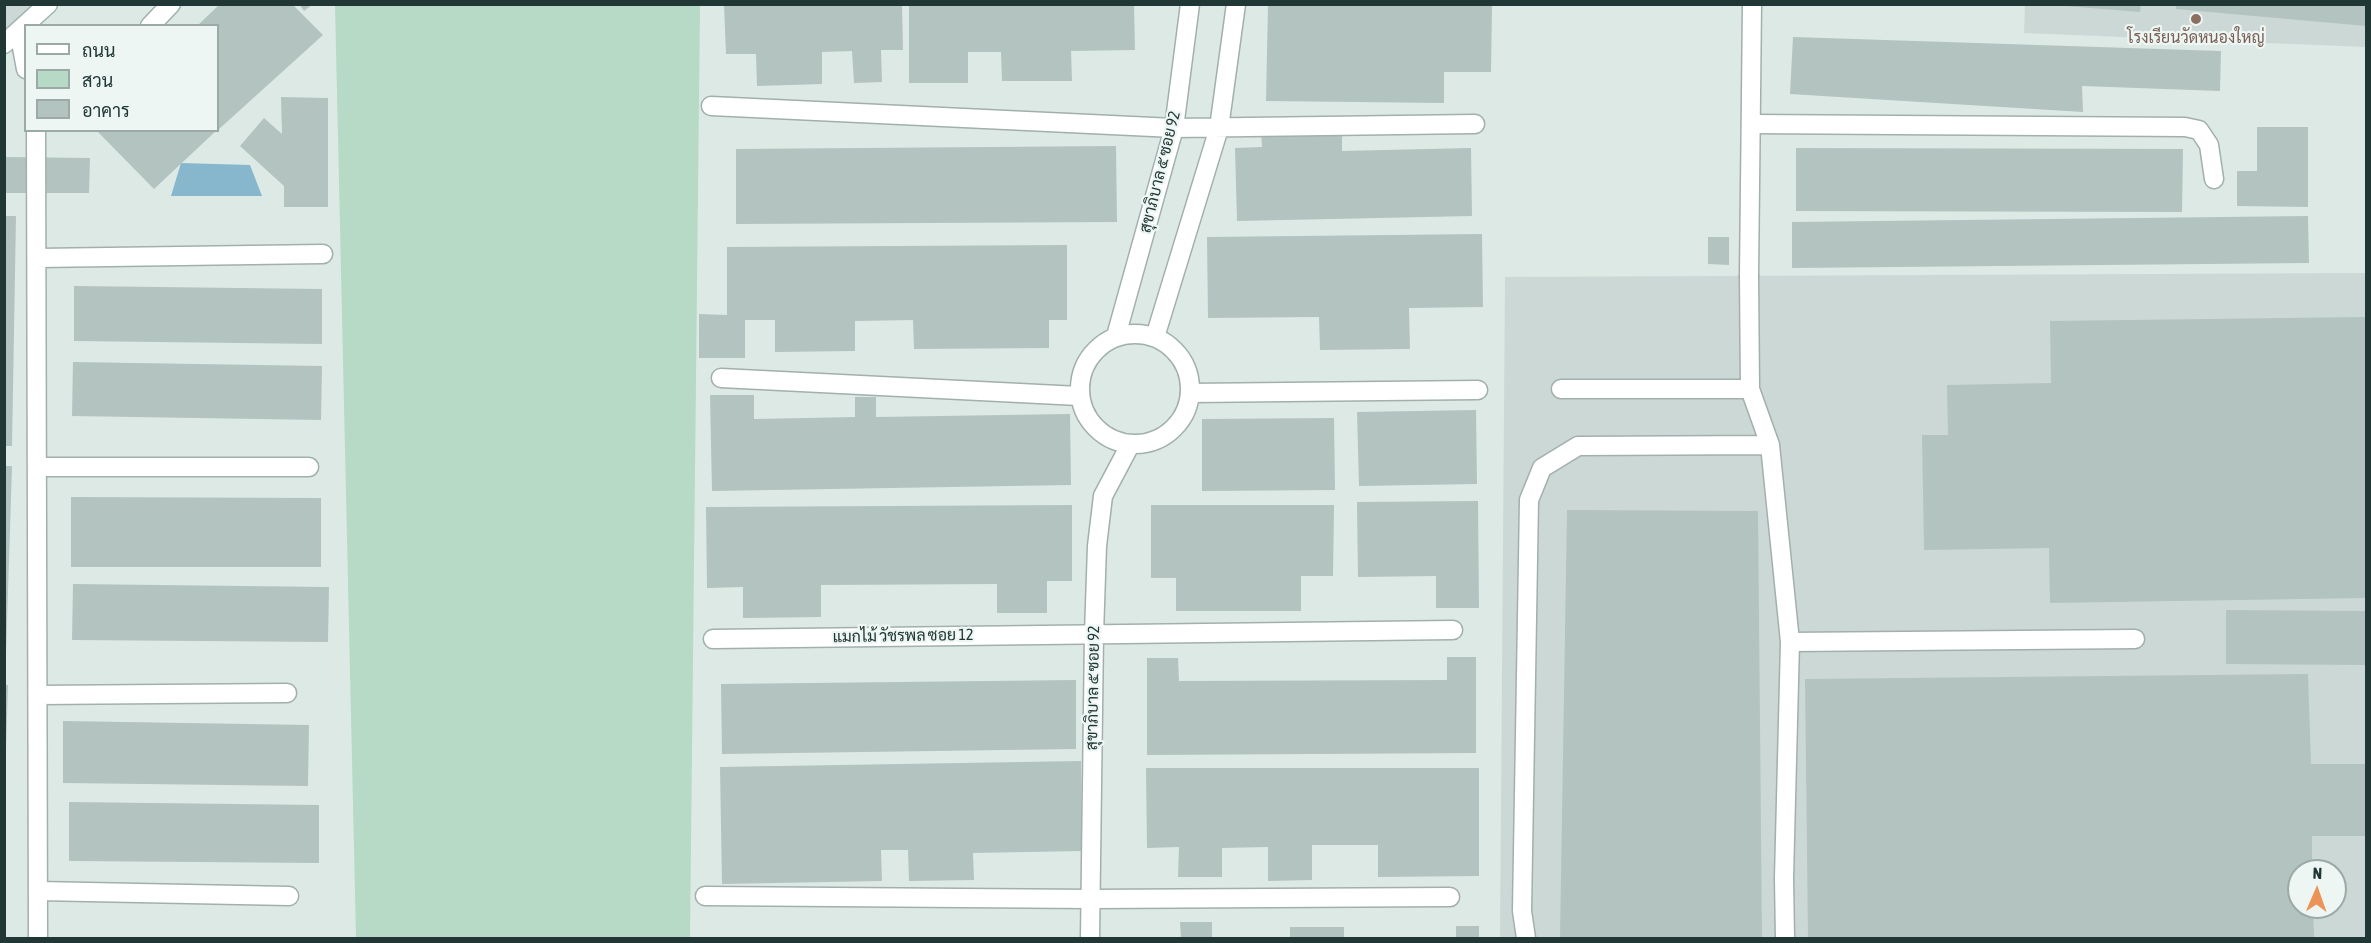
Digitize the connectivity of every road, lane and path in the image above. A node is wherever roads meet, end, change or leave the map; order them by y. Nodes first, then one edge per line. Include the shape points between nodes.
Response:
1 (48, 4) edge
2 (171, 4) edge
3 (1190, 4) edge
4 (1236, 4) edge
5 (1752, 4) edge
6 (27, 24) edge
7 (152, 24) edge
8 (24, 26) edge
9 (19, 31) junction
10 (4, 44) edge
11 (24, 58) edge
12 (711, 106) dead end
13 (1475, 124) dead end
14 (1751, 124) junction
15 (1174, 128) junction
16 (1219, 128) junction
17 (40, 133) edge
18 (2214, 179) dead end
19 (323, 254) dead end
20 (38, 258) junction
21 (1116, 336) junction
22 (1155, 337) junction
23 (722, 378) dead end
24 (1561, 389) dead end
25 (1750, 389) junction
26 (1478, 390) dead end
27 (1191, 393) junction
28 (1079, 396) junction
29 (1130, 445) junction
30 (1770, 445) junction
31 (309, 466) dead end
32 (38, 467) junction
33 (1453, 630) dead end
34 (1094, 634) junction
35 (713, 639) dead end
36 (2135, 639) dead end
37 (1790, 642) junction
38 (288, 693) dead end
39 (38, 695) junction
40 (38, 891) junction
41 (289, 896) dead end
42 (705, 896) dead end
43 (1450, 897) dead end
44 (1091, 899) junction
45 (38, 939) edge
46 (1090, 939) edge
47 (1526, 939) edge
48 (1785, 939) edge

1 - 6 street
2 - 7 street
3 - 15 street, สุขาภิบาล ๕ ซอย 92
4 - 16 street
5 - 14 street
8 - 9 street
9 - 10 street
9 - 11 street
12 - 15 street
13 - 16 street
14 - 18 street via 2185,127 2199,130 2209,145
14 - 25 street
15 - 16 street
15 - 21 street, สุขาภิบาล ๕ ซอย 92
16 - 22 street
17 - 20 street
19 - 20 street
20 - 32 street
21 - 22 street via 1136,333
21 - 28 street via 1095,349 1082,371
22 - 27 street via 1174,350 1187,369
23 - 28 street
24 - 25 street
25 - 30 street
26 - 27 street
27 - 29 street via 1185,414 1171,431 1152,442
28 - 29 street via 1087,420 1106,437
29 - 34 street, สุขาภิบาล ๕ ซอย 92 via 1103,496
30 - 37 street
30 - 47 street via 1578,446 1542,468 1529,500 1522,911
31 - 32 street
32 - 39 street
33 - 34 street, แมกไม้ วัชรพล ซอย 12
34 - 35 street, แมกไม้ วัชรพล ซอย 12
34 - 44 street, สุขาภิบาล ๕ ซอย 92
36 - 37 street
37 - 48 street
38 - 39 street
39 - 40 street
40 - 41 street
40 - 45 street
42 - 44 street
43 - 44 street
44 - 46 street, สุขาภิบาล ๕ ซอย 92

